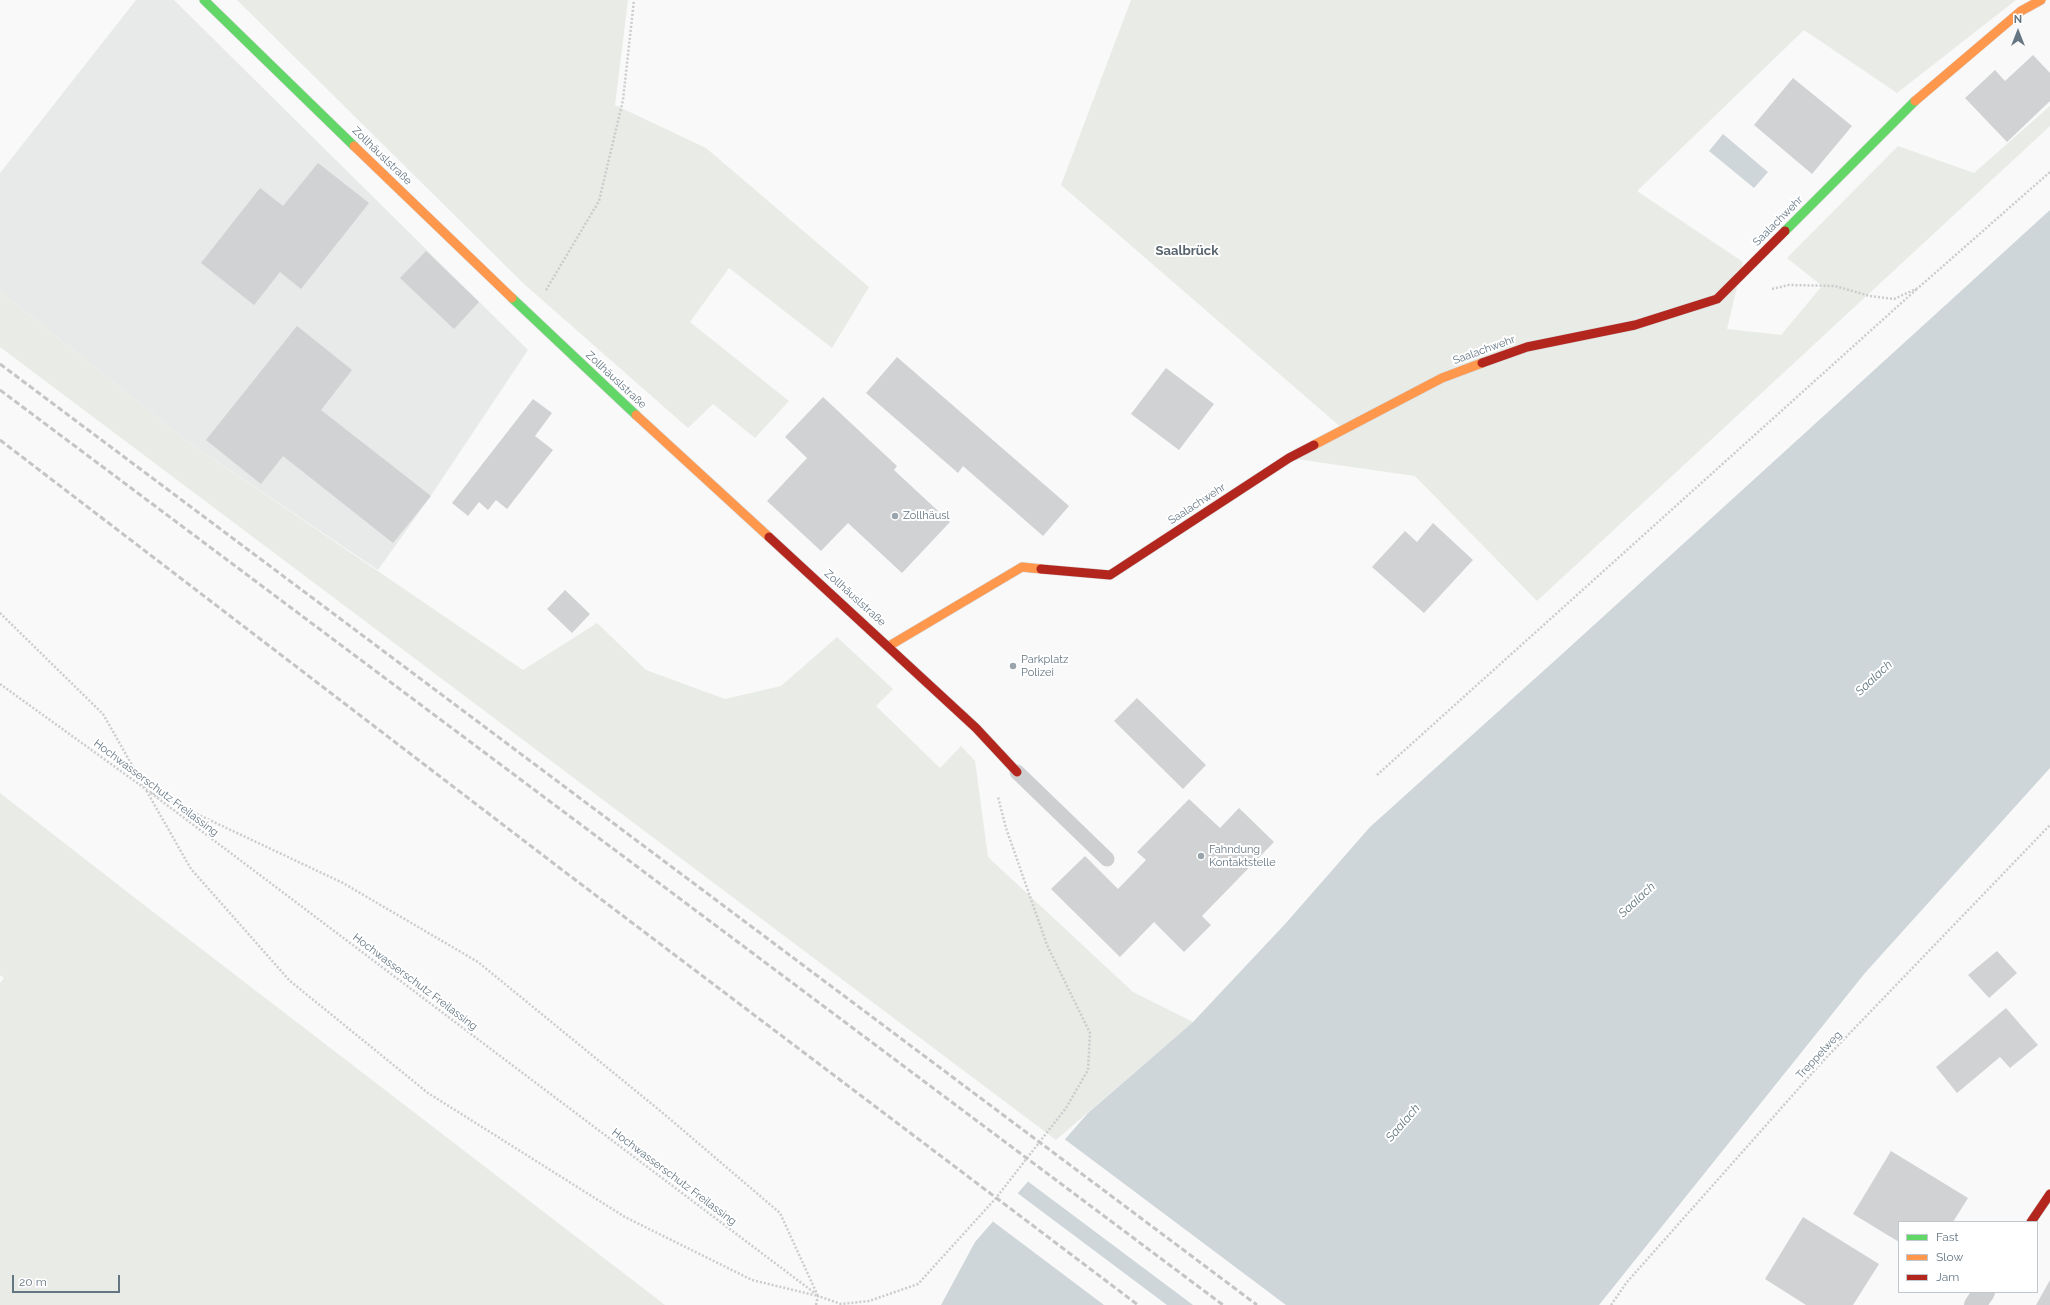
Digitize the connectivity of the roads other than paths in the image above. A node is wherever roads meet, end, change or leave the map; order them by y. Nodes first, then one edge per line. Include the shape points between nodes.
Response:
1 (204, 0) edge
2 (2041, 0) edge
3 (889, 646) junction
4 (1017, 772) joint
5 (1107, 859) dead end
6 (2050, 1194) edge
7 (2032, 1221) edge
8 (1983, 1293) edge
9 (1975, 1305) edge

1 - 3 street, Zollhäuslstraße via 530,316
2 - 3 street, Saalachwehr via 2021,11 1917,99 1717,299 1635,325 1527,347 1442,378 1289,458 1110,575 1022,567
3 - 4 street, Zollhäuslstraße via 976,728
4 - 5 lane
6 - 7 street
8 - 9 street

